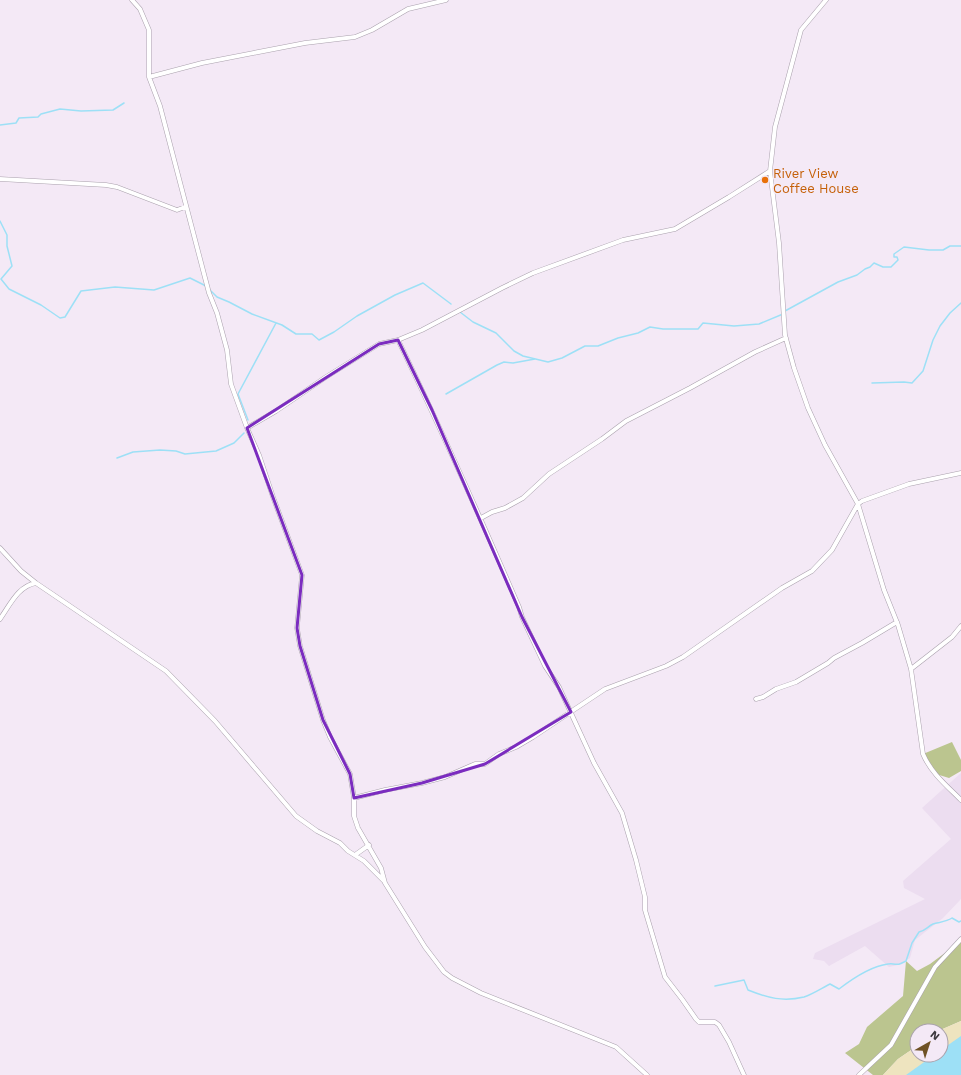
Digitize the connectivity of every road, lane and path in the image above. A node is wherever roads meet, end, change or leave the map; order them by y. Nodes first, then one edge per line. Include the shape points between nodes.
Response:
1 (132, 0) edge
2 (446, 0) edge
3 (826, 0) edge
4 (149, 77) junction
5 (770, 171) junction
6 (0, 179) edge
7 (185, 207) junction
8 (786, 338) junction
9 (398, 340) junction
10 (247, 428) junction
11 (961, 473) edge
12 (858, 504) junction
13 (481, 518) junction
14 (0, 548) edge
15 (36, 583) junction
16 (0, 619) edge
17 (897, 622) junction
18 (961, 626) edge
19 (911, 669) junction
20 (756, 700) dead end
21 (571, 712) junction
22 (354, 798) junction
23 (961, 800) edge
24 (369, 845) junction
25 (355, 855) junction
26 (385, 883) junction
27 (961, 939) edge
28 (647, 1075) edge
29 (744, 1075) edge
30 (859, 1075) edge

1 - 4 street via 140,9 149,30
2 - 4 street via 408,9 372,30 355,36 202,63
3 - 5 street via 801,30 775,126
4 - 7 street via 160,106
5 - 8 street via 779,243
5 - 9 street via 675,230 623,240 533,273
6 - 7 street via 117,187 177,210
7 - 10 street via 208,293 217,313 227,350 231,384
8 - 12 street via 808,408 825,445
8 - 13 street via 626,421 549,474 523,498
9 - 10 street via 379,344
9 - 13 street
10 - 22 street via 302,574 297,628 300,646 323,720 350,774
11 - 12 street via 909,484
12 - 17 street via 884,590
12 - 21 street via 832,550 812,571 782,588 684,657 605,689
13 - 21 street via 545,666
14 - 15 street
15 - 16 street via 22,589
15 - 25 street via 166,671 215,721 296,816
17 - 19 street
17 - 20 street via 796,682
18 - 19 street
19 - 23 street via 926,762
21 - 22 street via 534,737 498,754 485,764 475,764 445,777 422,783
21 - 29 street via 594,763 622,813 640,872 645,910 665,977 699,1022 715,1022 719,1025
22 - 24 street via 354,816
24 - 25 street
24 - 26 street via 381,868
25 - 26 street
26 - 28 street via 425,947 440,968 452,978 482,993 616,1047
27 - 30 street via 935,967 891,1045

